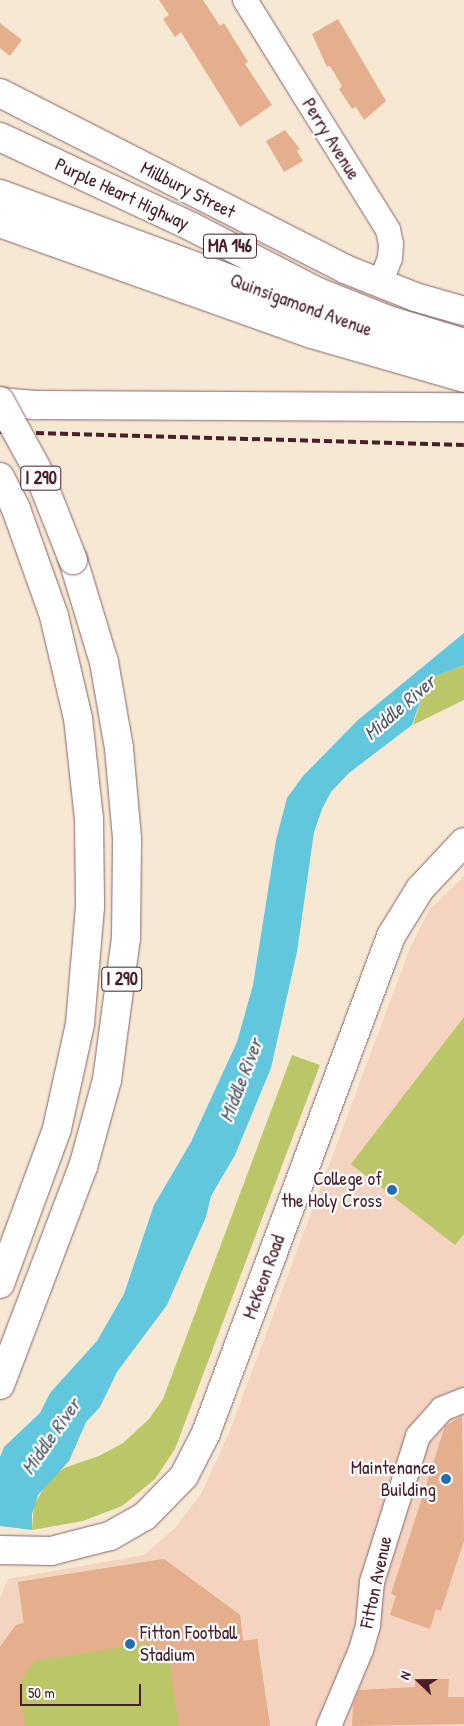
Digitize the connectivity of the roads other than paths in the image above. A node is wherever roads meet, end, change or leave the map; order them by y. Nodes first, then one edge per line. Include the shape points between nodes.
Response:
1 (244, 0) edge
2 (0, 93) edge
3 (0, 137) edge
4 (0, 194) edge
5 (0, 223) edge
6 (380, 284) junction
7 (464, 311) edge
8 (464, 344) edge
9 (464, 354) edge
10 (464, 378) edge
11 (0, 401) edge
12 (464, 407) edge
13 (0, 476) edge
14 (464, 842) edge
15 (0, 1284) edge
16 (0, 1385) edge
17 (464, 1400) edge
18 (0, 1550) edge
19 (329, 1726) edge

1 - 6 street, Perry Avenue via 388,230 392,244 390,258
2 - 6 main road, Millbury Street
3 - 8 main road, Purple Heart Highway / MA 146 via 326,295 388,320
4 - 9 main road, Quinsigamond Avenue via 356,326
5 - 10 main road, Quinsigamond Avenue via 312,334
6 - 7 main road, Millbury Street
11 - 12 main road via 37,405
11 - 16 main road, I 290, bridge via 37,469 73,560 104,662 120,748 127,838 126,938 116,1032 86,1158
13 - 15 main road, I 290 via 54,616 78,718 88,809 90,907 84,995 58,1129
14 - 18 main road, McKeon Road via 420,889 391,936 206,1433 184,1476 145,1516 110,1536 52,1551
17 - 19 street, Fitton Avenue via 442,1410 418,1436 372,1582 363,1643

